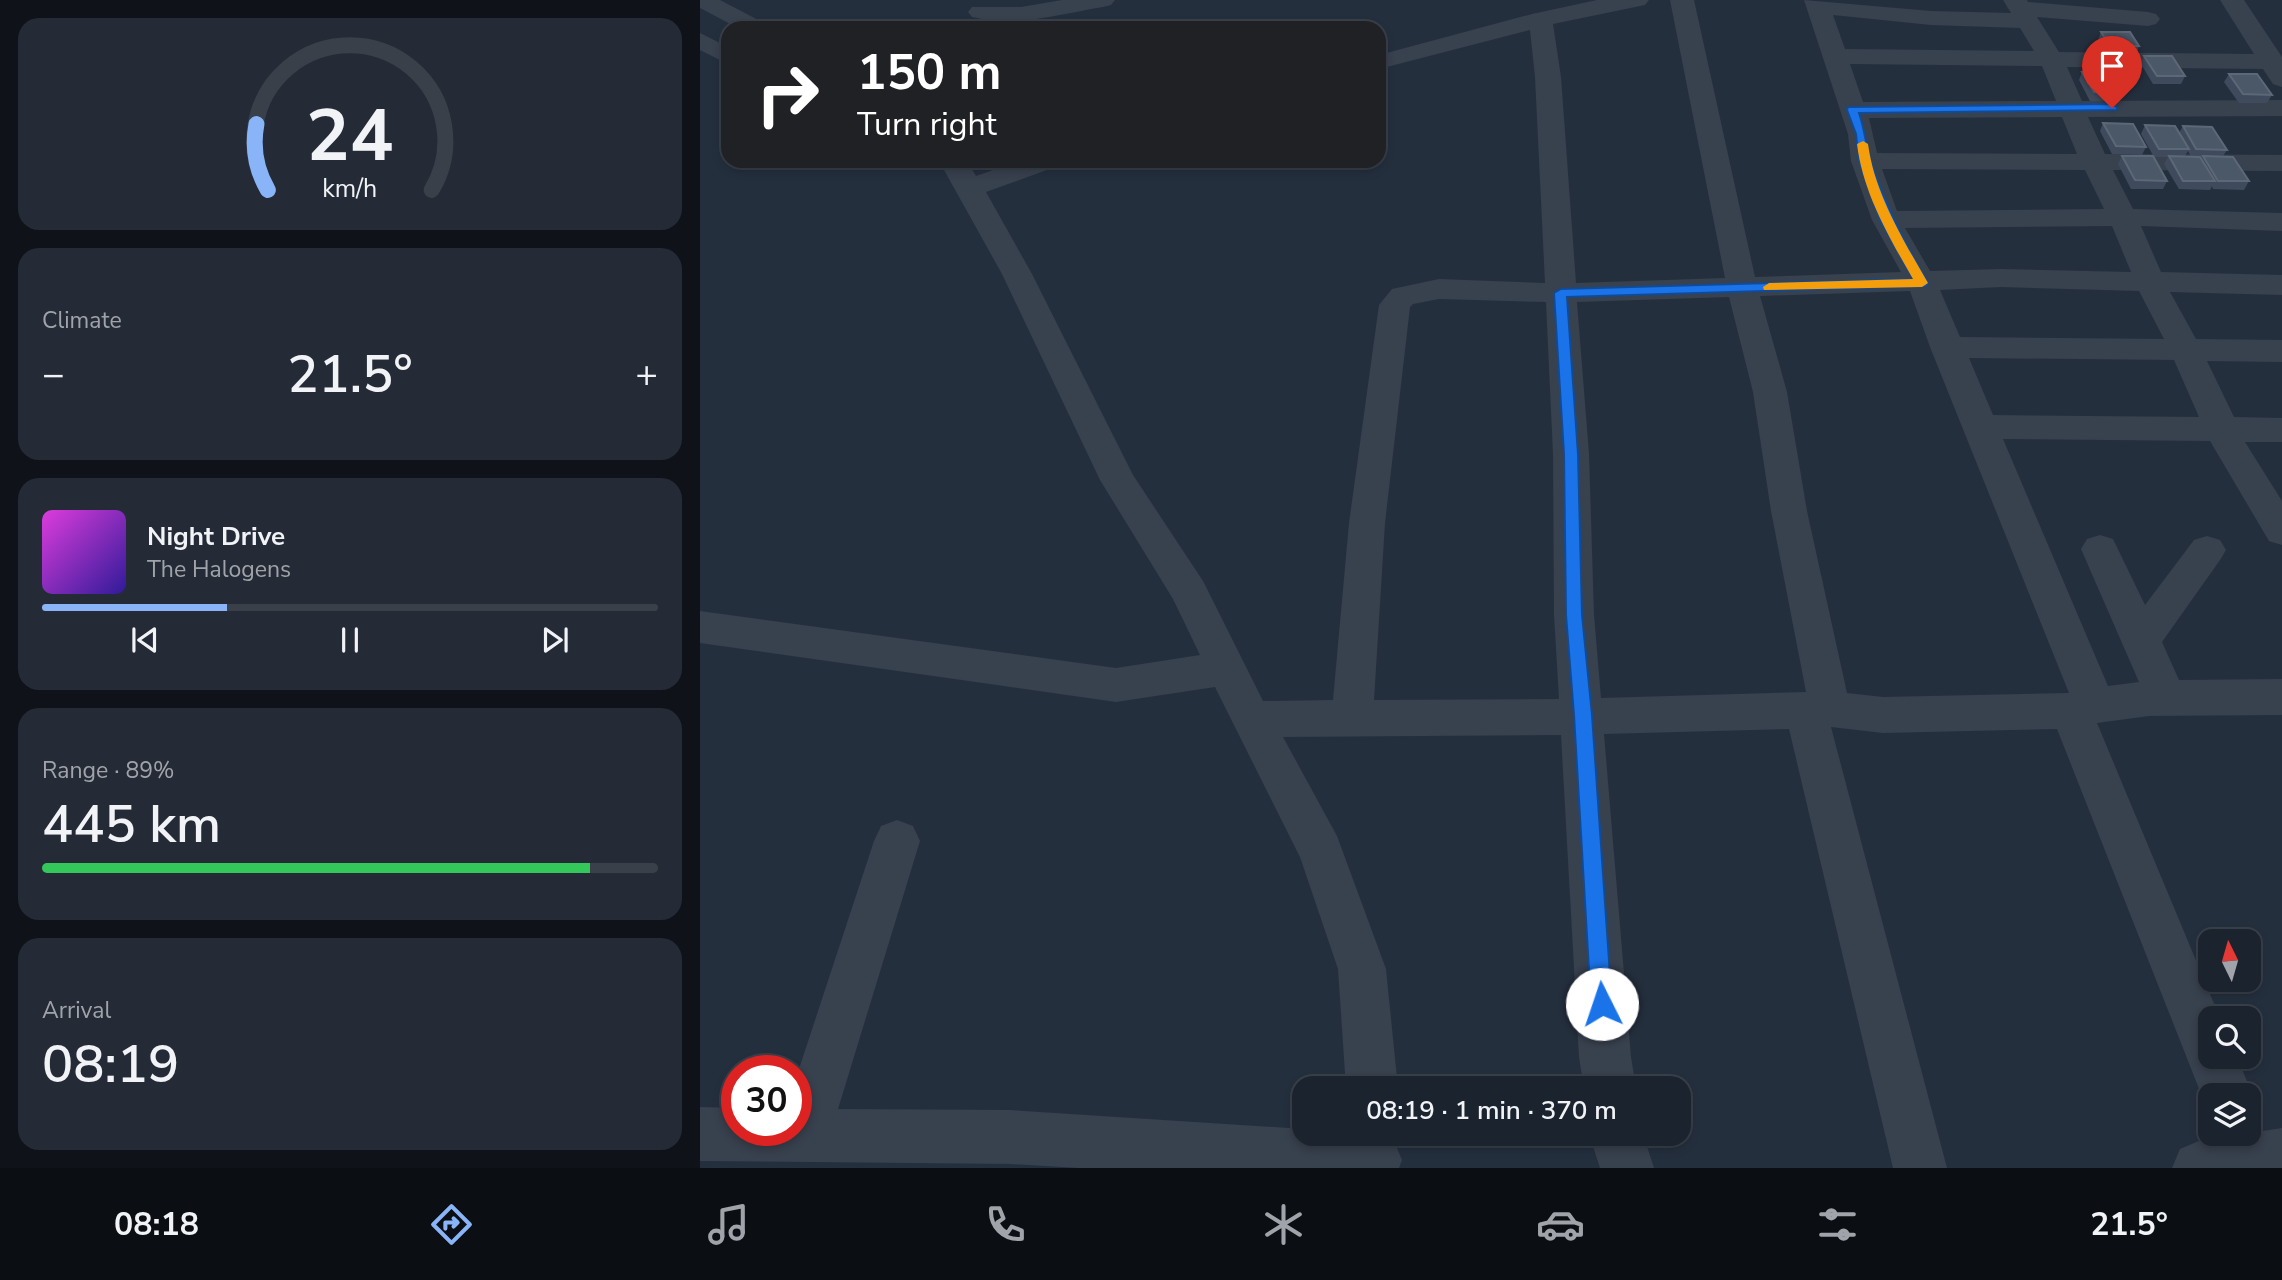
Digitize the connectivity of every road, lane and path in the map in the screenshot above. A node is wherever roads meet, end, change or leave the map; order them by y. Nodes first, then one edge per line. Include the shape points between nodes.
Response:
1 (702, 0) edge
2 (1103, 0) edge
3 (1637, 0) edge
4 (1682, 0) edge
5 (2232, 0) edge
6 (1818, 4) edge
7 (2021, 10) edge
8 (969, 12) edge
9 (1021, 14) junction
10 (1540, 19) junction
11 (2148, 19) dead end
12 (742, 21) edge
13 (1031, 21) edge
14 (700, 40) edge
15 (721, 54) edge
16 (1834, 56) junction
17 (2274, 56) edge
18 (1386, 60) edge
19 (721, 61) edge
20 (2052, 61) junction
21 (700, 69) edge
22 (2072, 108) junction
23 (2282, 108) edge
24 (1852, 110) junction
25 (1865, 161) junction
26 (2094, 162) junction
27 (2282, 163) edge
28 (1000, 168) edge
29 (961, 174) edge
30 (2124, 219) junction
31 (1886, 220) junction
32 (2282, 222) edge
33 (2150, 282) junction
34 (1922, 283) junction
35 (2282, 285) edge
36 (1742, 288) junction
37 (1561, 293) junction
38 (1946, 347) junction
39 (2186, 351) junction
40 (2282, 351) edge
41 (1982, 427) junction
42 (2222, 427) junction
43 (2282, 430) edge
44 (2271, 495) edge
45 (2282, 531) edge
46 (2100, 549) dead end
47 (2207, 550) dead end
48 (700, 627) edge
49 (2141, 640) junction
50 (1226, 668) junction
51 (2282, 698) edge
52 (2168, 700) junction
53 (2083, 708) junction
54 (1818, 710) junction
55 (1583, 715) junction
56 (1352, 718) junction
57 (1251, 719) junction
58 (897, 841) dead end
59 (2198, 1021) edge
60 (1371, 1076) edge
61 (1607, 1076) edge
62 (812, 1110) edge
63 (700, 1134) edge
64 (721, 1134) edge
65 (812, 1136) edge
66 (1620, 1146) edge
67 (2259, 1150) edge
68 (1008, 1153) edge
69 (1375, 1154) edge
70 (1627, 1168) edge
71 (1920, 1168) edge
72 (2199, 1168) edge

1 - 12 street
2 - 9 street
3 - 10 street
4 - 36 street
5 - 17 street
6 - 7 street via 1931,18
6 - 16 street
7 - 11 street
7 - 20 street
8 - 9 street
9 - 13 street
10 - 18 street
10 - 37 street via 1548,77
14 - 15 street
16 - 20 street
16 - 24 street
17 - 20 street
19 - 21 street
20 - 22 street
22 - 23 street
22 - 24 street
22 - 26 street
24 - 25 street
25 - 26 street
25 - 31 street
26 - 27 street
26 - 30 street
28 - 29 street
29 - 50 street via 1017,274 1118,480 1189,592
30 - 31 street
30 - 32 street
30 - 33 street
31 - 34 street
33 - 34 street via 2001,278
33 - 35 street
33 - 39 street
34 - 36 street
34 - 38 street
36 - 37 street
36 - 54 street via 1770,392
37 - 55 street via 1574,615
37 - 56 street via 1440,289 1403,296 1395,305 1367,523
38 - 39 street
38 - 41 street
39 - 40 street
39 - 42 street
41 - 42 street
41 - 53 street
42 - 43 street
42 - 44 street via 2242,470
44 - 45 street
46 - 49 street
47 - 49 street
48 - 50 street via 1116,684
49 - 52 street
50 - 57 street
51 - 52 street
52 - 53 street
53 - 54 street via 1883,715
53 - 59 street
54 - 55 street
54 - 71 street
55 - 56 street
55 - 61 street
56 - 57 street
57 - 60 street via 1321,851 1363,969
58 - 62 street
63 - 64 street
65 - 68 street
66 - 70 street
67 - 72 street
68 - 69 street

